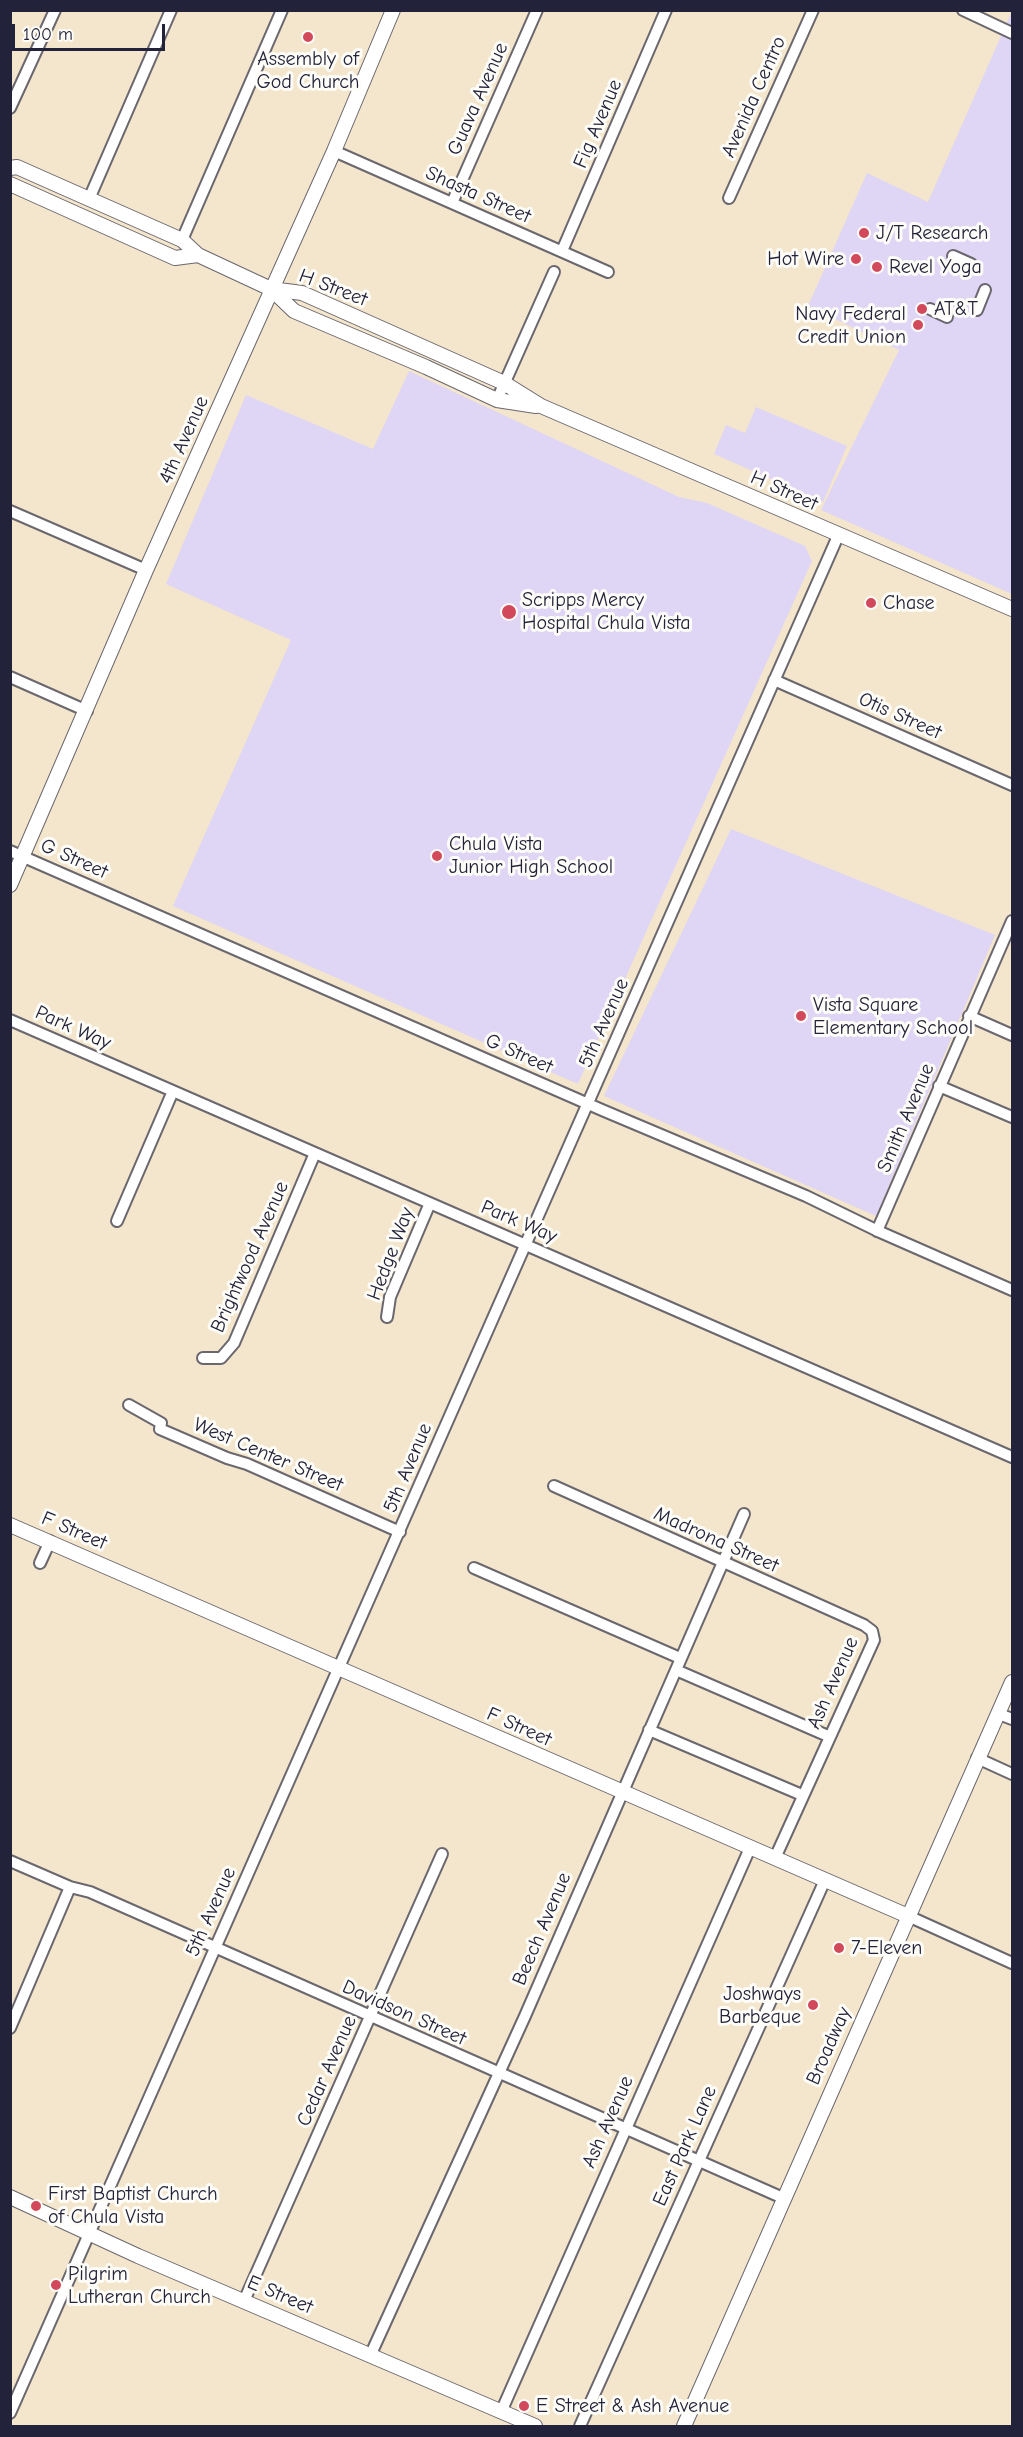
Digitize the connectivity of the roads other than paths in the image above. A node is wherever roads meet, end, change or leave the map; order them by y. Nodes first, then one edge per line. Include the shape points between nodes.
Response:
1 (55, 10) edge
2 (171, 10) edge
3 (282, 10) edge
4 (393, 10) edge
5 (537, 10) edge
6 (666, 10) edge
7 (813, 10) edge
8 (963, 10) edge
9 (1012, 33) edge
10 (10, 108) edge
11 (334, 151) junction
12 (10, 168) edge
13 (10, 184) edge
14 (729, 198) dead end
15 (89, 199) junction
16 (452, 203) junction
17 (79, 215) junction
18 (152, 227) junction
19 (182, 240) junction
20 (562, 251) junction
21 (198, 255) junction
22 (953, 256) dead end
23 (971, 264) dead end
24 (554, 272) dead end
25 (608, 272) dead end
26 (271, 289) junction
27 (985, 290) dead end
28 (930, 309) dead end
29 (977, 310) dead end
30 (947, 317) dead end
31 (504, 383) junction
32 (497, 400) junction
33 (541, 406) junction
34 (10, 512) edge
35 (838, 536) junction
36 (146, 570) junction
37 (1012, 609) edge
38 (10, 677) edge
39 (774, 680) junction
40 (87, 711) junction
41 (1012, 785) edge
42 (17, 854) edge
43 (10, 885) edge
44 (1012, 921) edge
45 (1007, 948) edge
46 (969, 1016) junction
47 (10, 1020) edge
48 (1012, 1035) edge
49 (939, 1086) junction
50 (172, 1091) junction
51 (589, 1104) junction
52 (1012, 1117) edge
53 (315, 1153) junction
54 (430, 1203) junction
55 (117, 1221) dead end
56 (877, 1231) junction
57 (525, 1244) junction
58 (1012, 1290) edge
59 (387, 1317) dead end
60 (203, 1358) dead end
61 (129, 1406) dead end
62 (1012, 1457) edge
63 (554, 1486) dead end
64 (744, 1514) dead end
65 (10, 1525) edge
66 (400, 1532) junction
67 (50, 1541) junction
68 (722, 1562) junction
69 (40, 1563) dead end
70 (474, 1568) dead end
71 (864, 1625) joint
72 (681, 1658) junction
73 (339, 1668) junction
74 (676, 1670) junction
75 (1012, 1682) edge
76 (999, 1714) junction
77 (1012, 1719) edge
78 (649, 1730) junction
79 (828, 1737) junction
80 (977, 1758) junction
81 (1012, 1774) edge
82 (623, 1791) junction
83 (802, 1795) junction
84 (750, 1848) junction
85 (442, 1854) dead end
86 (775, 1858) junction
87 (10, 1861) edge
88 (825, 1880) junction
89 (70, 1887) junction
90 (908, 1916) junction
91 (214, 1948) junction
92 (1012, 1963) edge
93 (370, 2017) junction
94 (10, 2028) edge
95 (499, 2074) junction
96 (625, 2128) junction
97 (698, 2161) junction
98 (10, 2197) edge
99 (783, 2198) junction
100 (88, 2233) junction
101 (244, 2301) junction
102 (370, 2356) junction
103 (501, 2412) junction
104 (10, 2414) edge
105 (535, 2427) edge
106 (580, 2427) edge
107 (684, 2427) edge

1 - 10 street
2 - 15 street
3 - 19 street
4 - 11 main road, 4th Avenue
5 - 16 street, Guava Avenue
6 - 20 street, Fig Avenue
7 - 14 street, Avenida Centro
8 - 9 street
11 - 16 street, Shasta Street
11 - 26 main road, 4th Avenue
12 - 15 main road, H Street via 17,167
13 - 17 main road, H Street
15 - 18 main road, H Street
16 - 20 street, Shasta Street
17 - 18 main road via 89,209 141,232
17 - 21 main road, H Street via 175,258
18 - 19 main road, H Street
19 - 21 main road, H Street
20 - 25 street, Shasta Street
21 - 26 main road, H Street
22 - 23 street
24 - 31 street
26 - 31 main road, H Street via 302,293
26 - 32 main road, H Street via 294,311
26 - 36 main road, 4th Avenue
27 - 29 street
28 - 30 street
31 - 32 street
31 - 33 main road, H Street
32 - 33 main road, H Street
33 - 35 main road, H Street
34 - 36 street
35 - 37 main road, H Street
35 - 39 street, 5th Avenue
36 - 40 main road, 4th Avenue
38 - 40 street
39 - 41 street, Otis Street
39 - 51 street, 5th Avenue
40 - 42 main road, 4th Avenue
42 - 43 main road, 4th Avenue
42 - 51 street, G Street
44 - 45 street, Smith Avenue
45 - 46 street, Smith Avenue
46 - 48 street
46 - 49 street, Smith Avenue
47 - 50 street, Park Way
49 - 52 street
49 - 56 street, Smith Avenue
50 - 53 street, Park Way
50 - 55 street
51 - 56 street, G Street via 806,1196
51 - 57 street, 5th Avenue
53 - 54 street, Park Way
53 - 60 street, Brightwood Avenue via 234,1343 221,1358
54 - 57 street, Park Way
54 - 59 street, Hedge Way via 390,1297
56 - 58 street, G Street
57 - 62 street, Park Way
57 - 66 street, 5th Avenue
61 - 66 street, West Center Street via 161,1423 160,1429
63 - 68 street, Madrona Street
64 - 68 street, Beech Avenue
65 - 67 main road, F Street
66 - 73 street, 5th Avenue
67 - 69 street
67 - 73 main road, F Street
68 - 71 street, Madrona Street
68 - 72 street, Beech Avenue
70 - 72 street
71 - 79 street, Ash Avenue via 872,1631 874,1640
72 - 74 street, Beech Avenue
73 - 82 main road, F Street
73 - 91 street, 5th Avenue
74 - 78 street, Beech Avenue
74 - 79 street
75 - 76 main road, Broadway
76 - 77 street
76 - 80 main road, Broadway
78 - 82 street, Beech Avenue
78 - 83 street
79 - 83 street, Ash Avenue
80 - 81 street
80 - 90 main road, Broadway
82 - 84 main road, F Street
82 - 95 street, Beech Avenue
83 - 86 street, Ash Avenue
84 - 86 main road, F Street
84 - 96 street, Ash Avenue
85 - 93 street, Cedar Avenue
86 - 88 main road, F Street
87 - 89 street, Davidson Street
88 - 90 main road, F Street
88 - 97 street, East Park Lane
89 - 91 street, Davidson Street via 90,1892
89 - 94 street
90 - 92 street, F Street
90 - 99 main road, Broadway
91 - 93 street, Davidson Street
91 - 100 street, 5th Avenue
93 - 95 street, Davidson Street
93 - 101 street, Cedar Avenue
95 - 96 street, Davidson Street
95 - 102 street, Beech Avenue
96 - 97 street, Davidson Street
96 - 103 street, Ash Avenue
97 - 99 street, Davidson Street
97 - 106 street, East Park Lane
98 - 100 main road, E Street
99 - 107 main road, Broadway
100 - 101 main road, E Street
100 - 104 street, 5th Avenue
101 - 102 main road, E Street
102 - 103 main road, E Street
103 - 105 main road, E Street

